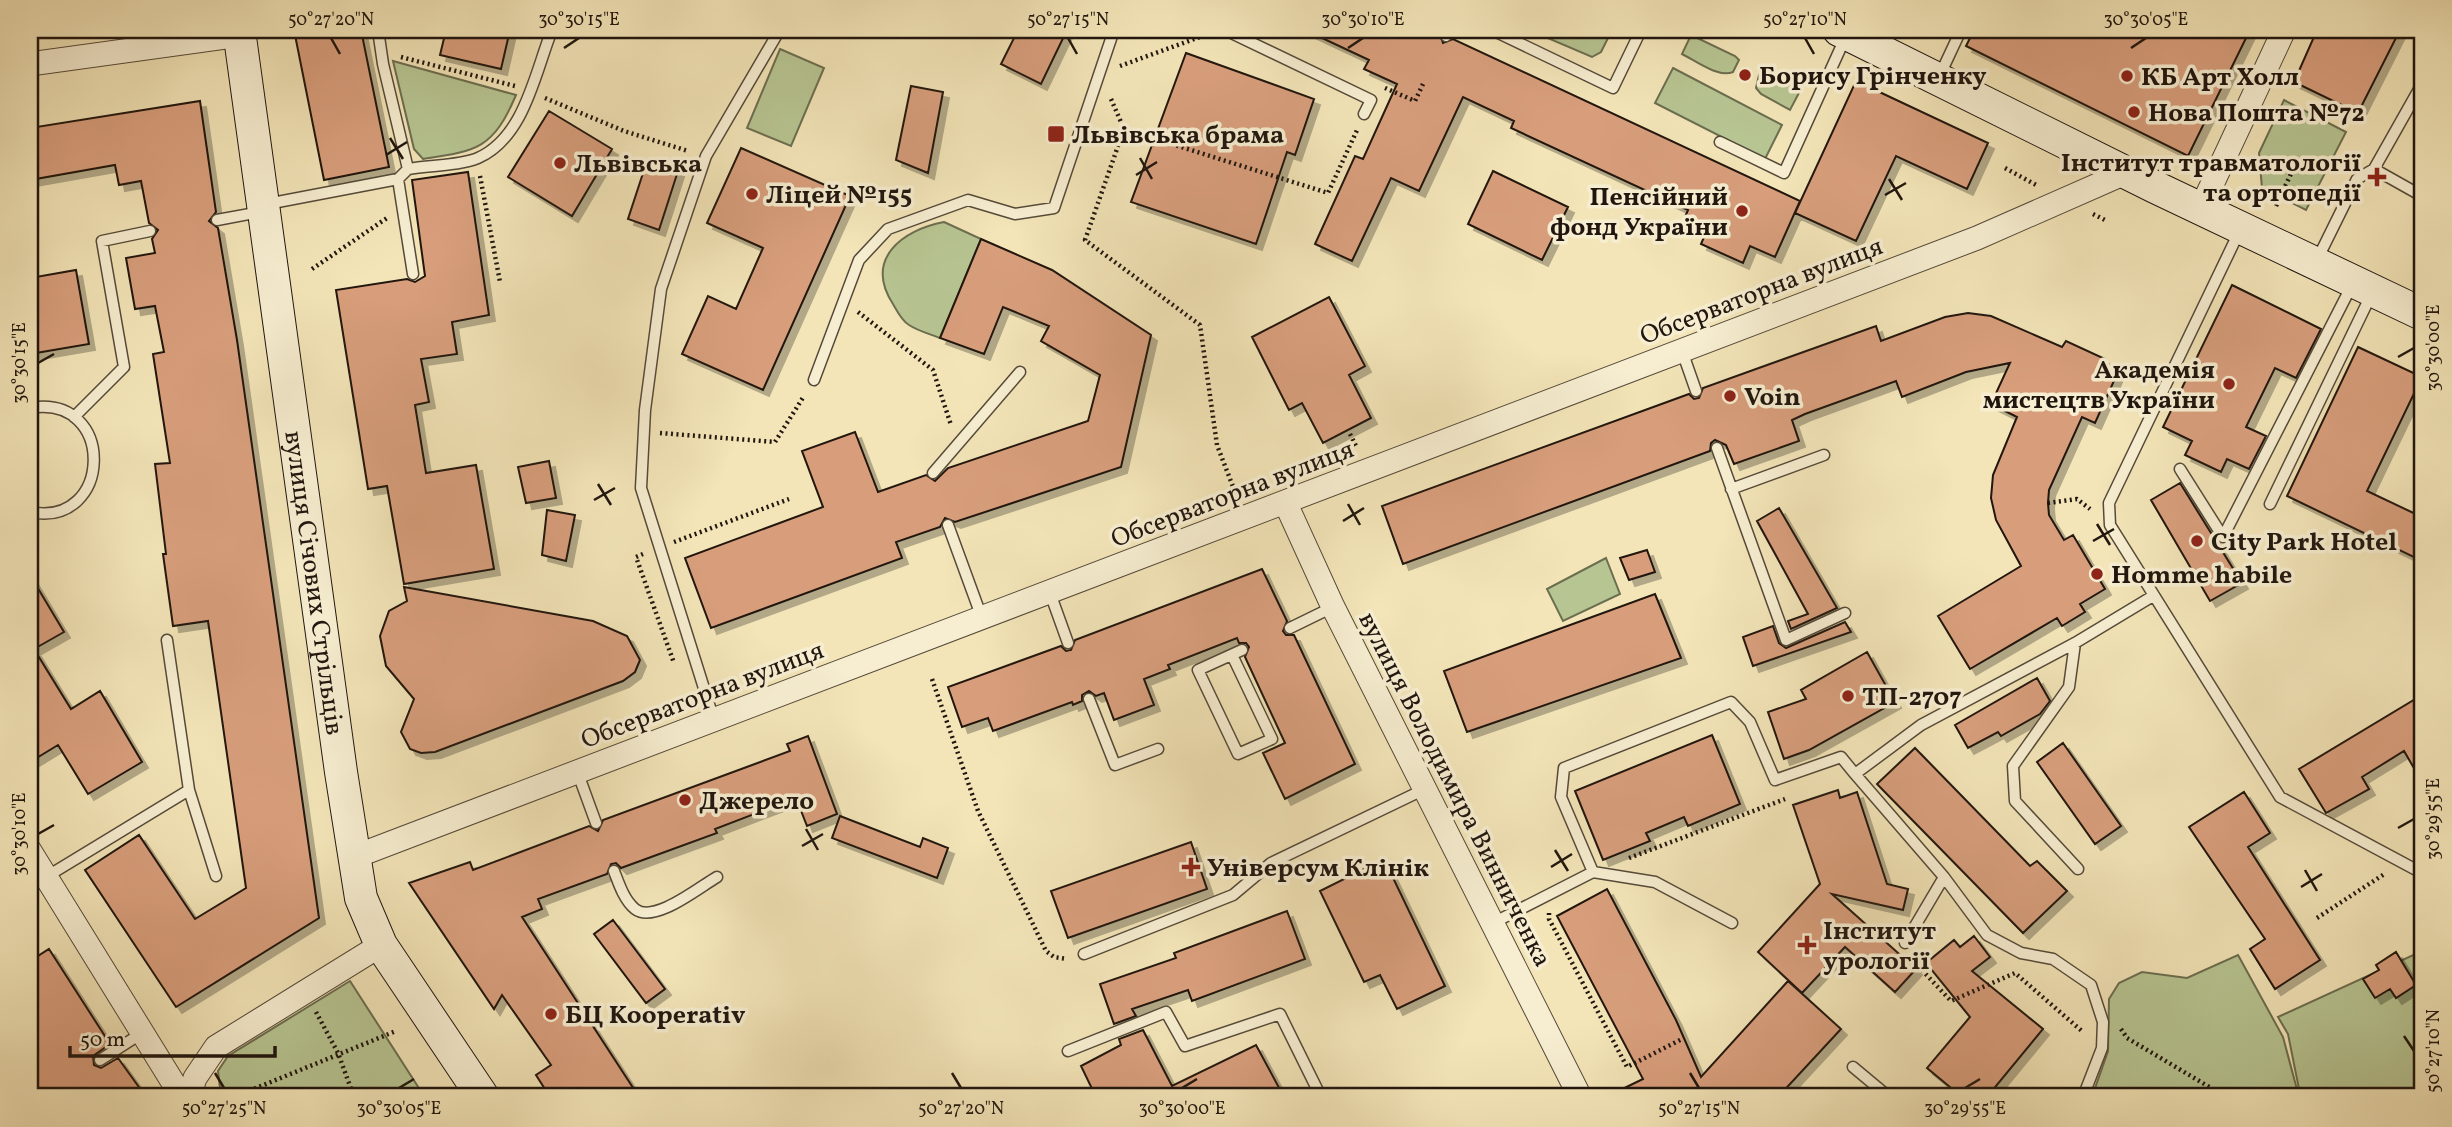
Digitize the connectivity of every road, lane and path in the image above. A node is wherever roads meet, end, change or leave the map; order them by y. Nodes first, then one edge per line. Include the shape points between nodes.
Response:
1 (378, 30) edge
2 (552, 30) edge
3 (1114, 30) edge
4 (1218, 30) edge
5 (1225, 30) edge
6 (1492, 30) edge
7 (1641, 30) edge
8 (1961, 30) edge
9 (2284, 30) edge
10 (247, 31) edge
11 (779, 31) edge
12 (1843, 32) edge
13 (381, 52) junction
14 (30, 64) edge
15 (1111, 69) dead end
16 (1938, 80) junction
17 (507, 83) dead end
18 (2422, 83) edge
19 (1423, 84) dead end
20 (529, 92) junction
21 (1371, 100) junction
22 (1364, 114) joint
23 (1720, 142) dead end
24 (706, 156) junction
25 (477, 158) junction
26 (2296, 163) dead end
27 (408, 169) junction
28 (2374, 169) junction
29 (2125, 173) junction
30 (398, 178) junction
31 (2422, 195) edge
32 (2276, 206) dead end
33 (402, 208) junction
34 (2201, 208) junction
35 (262, 209) junction
36 (217, 220) dead end
37 (2241, 228) junction
38 (150, 231) dead end
39 (2316, 263) junction
40 (312, 269) dead end
41 (413, 274) dead end
42 (500, 282) dead end
43 (2363, 286) junction
44 (843, 301) junction
45 (2422, 313) edge
46 (1681, 349) junction
47 (1020, 372) dead end
48 (814, 380) joint
49 (1696, 391) dead end
50 (30, 408) edge
51 (74, 417) junction
52 (644, 432) junction
53 (1350, 434) dead end
54 (957, 444) junction
55 (1356, 446) dead end
56 (1717, 449) dead end
57 (1824, 455) dead end
58 (2180, 469) dead end
59 (933, 473) dead end
60 (1731, 489) junction
61 (1235, 492) dead end
62 (2048, 503) dead end
63 (1286, 504) junction
64 (2270, 504) dead end
65 (30, 512) edge
66 (948, 525) dead end
67 (2110, 525) junction
68 (1050, 593) junction
69 (2153, 596) junction
70 (1333, 607) junction
71 (1845, 613) dead end
72 (982, 618) junction
73 (1290, 628) dead end
74 (167, 640) dead end
75 (1068, 643) dead end
76 (2075, 643) junction
77 (1237, 653) joint
78 (932, 680) dead end
79 (1089, 699) dead end
80 (714, 720) junction
81 (1158, 749) dead end
82 (577, 771) junction
83 (1855, 774) junction
84 (1425, 789) junction
85 (189, 790) junction
86 (1798, 794) dead end
87 (596, 823) dead end
88 (30, 851) edge
89 (354, 857) junction
90 (2401, 863) junction
91 (2078, 869) dead end
92 (614, 871) dead end
93 (1592, 872) junction
94 (2422, 873) edge
95 (216, 876) dead end
96 (46, 877) junction
97 (717, 877) dead end
98 (1944, 877) junction
99 (2317, 918) dead end
100 (1549, 919) dead end
101 (1493, 923) junction
102 (1731, 923) dead end
103 (1905, 943) joint
104 (381, 945) junction
105 (1084, 954) joint
106 (314, 1009) dead end
107 (2120, 1027) dead end
108 (397, 1031) dead end
109 (142, 1034) junction
110 (1684, 1038) dead end
111 (2102, 1048) junction
112 (1068, 1051) dead end
113 (338, 1053) junction
114 (100, 1060) dead end
115 (1853, 1068) dead end
116 (479, 1096) edge
117 (182, 1097) edge
118 (188, 1097) edge
119 (234, 1097) edge
120 (354, 1097) edge
121 (1321, 1097) edge
122 (1580, 1097) edge
123 (1889, 1097) edge
124 (2083, 1097) edge
125 (2218, 1097) edge

1 - 13 lane
2 - 20 lane
3 - 44 lane via 1054,208 1015,214 968,200 888,229 859,260
4 - 15 path
5 - 21 lane
6 - 7 lane via 1613,88
8 - 16 lane
9 - 34 street
10 - 14 street
10 - 35 main road, вулиця Січових Стрільців
11 - 24 lane
12 - 16 main road
12 - 23 lane via 1784,173
13 - 17 path
13 - 27 lane
16 - 29 main road
18 - 28 lane
19 - 21 path via 1415,101 1383,87
20 - 24 path via 624,131
20 - 25 lane via 514,125 497,145
21 - 22 lane
22 - 61 path via 1328,194 1124,129 1084,240 1200,325 1217,445
24 - 52 lane via 661,289
25 - 27 lane
25 - 42 path
26 - 32 path
27 - 30 lane
28 - 31 lane
28 - 39 lane via 2357,179
29 - 34 main road
29 - 46 street, Обсерваторна вулиця via 1977,238
30 - 33 lane
30 - 35 lane
33 - 40 path
33 - 41 lane
34 - 37 main road
35 - 36 lane
35 - 89 main road, вулиця Січових Стрільців
37 - 39 main road
37 - 67 lane via 2109,503
38 - 51 lane via 102,241 124,367
39 - 43 main road
43 - 45 main road
43 - 58 lane via 2223,537
43 - 64 lane
44 - 48 lane
44 - 54 path via 933,370
46 - 49 lane
46 - 63 street, Обсерваторна вулиця
47 - 54 lane
48 - 52 path via 775,442
50 - 51 lane via 59,409
51 - 65 lane via 94,446 92,480 68,507 51,513
52 - 80 lane via 641,488
53 - 55 path
54 - 59 lane
56 - 60 lane
57 - 60 lane
60 - 71 lane via 1786,640
62 - 67 path via 2077,499
63 - 68 street, Обсерваторна вулиця
63 - 70 street, вулиця Володимира Винниченка
66 - 72 lane
67 - 69 lane
68 - 72 street, Обсерваторна вулиця
68 - 75 lane
69 - 76 lane
69 - 90 lane via 2280,797
70 - 73 lane
70 - 84 street, вулиця Володимира Винниченка
72 - 80 street, Обсерваторна вулиця
74 - 85 lane
76 - 83 lane via 1921,725
76 - 91 lane via 2070,687 2013,766 2015,801
77 - 77 lane via 1272,739 1238,754 1198,670
78 - 105 path via 978,811 1046,951 1066,959
79 - 81 lane via 1115,765
80 - 82 street, Обсерваторна вулиця
82 - 87 lane
82 - 89 street, Обсерваторна вулиця
83 - 93 lane via 1841,757 1775,780 1750,722 1731,702 1564,768 1561,797
83 - 98 lane
84 - 101 street, вулиця Володимира Винниченка
84 - 105 lane via 1271,863 1233,895
85 - 95 lane
85 - 96 lane
86 - 93 path
88 - 96 street
89 - 104 main road, вулиця Січових Стрільців via 361,898
90 - 94 lane
90 - 99 path
92 - 97 lane via 625,897 647,915
93 - 101 lane
93 - 102 lane via 1655,882
96 - 109 street
98 - 103 lane
98 - 111 lane via 1987,935 2021,953 2053,959 2091,985 2103,1022
100 - 110 path via 1627,1068
101 - 122 street, вулиця Володимира Винниченка
103 - 111 path via 1921,969 1951,1001 2015,973
104 - 116 main road, вулиця Січових Стрільців
104 - 118 street via 216,1047
106 - 113 path
107 - 125 path via 2127,1038 2211,1088
108 - 113 path
109 - 114 lane
109 - 117 street
111 - 124 lane
112 - 121 lane via 1166,1012 1185,1046 1280,1014
113 - 119 path
113 - 120 path
115 - 123 lane

